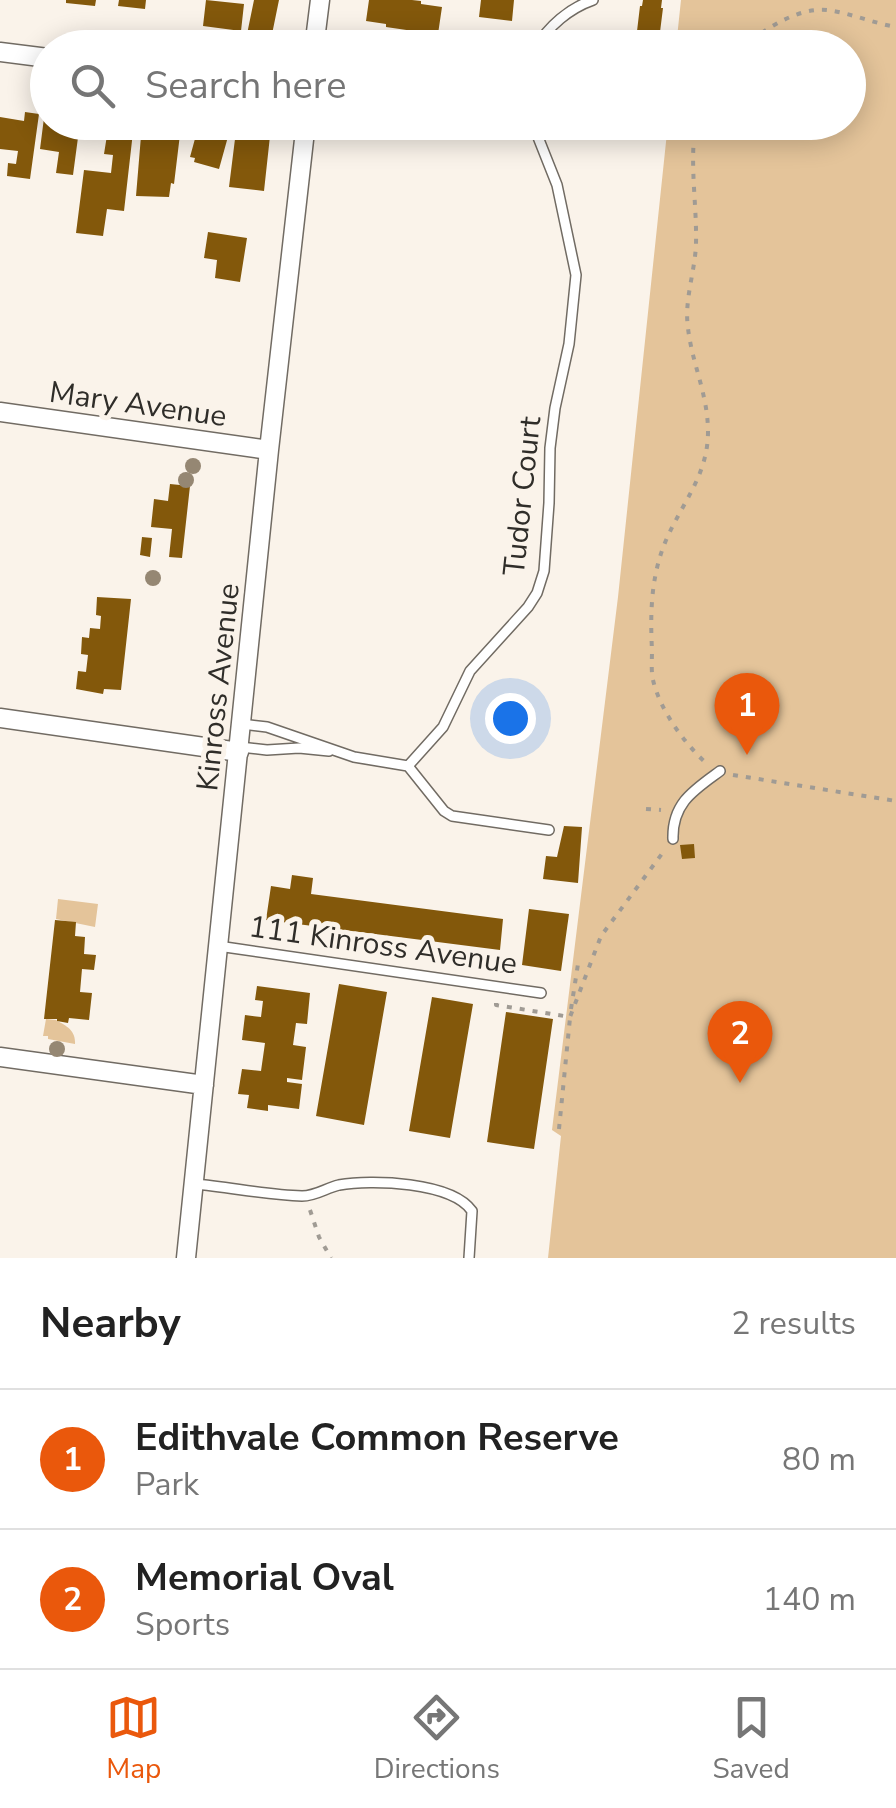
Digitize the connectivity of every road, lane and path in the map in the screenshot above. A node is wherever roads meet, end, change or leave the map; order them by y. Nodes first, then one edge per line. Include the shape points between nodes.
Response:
1 (320, 0) edge
2 (593, 0) edge
3 (896, 27) edge
4 (316, 30) edge
5 (550, 30) edge
6 (769, 30) edge
7 (0, 52) edge
8 (30, 56) edge
9 (304, 140) edge
10 (539, 140) edge
11 (694, 140) edge
12 (0, 412) edge
13 (269, 450) junction
14 (0, 718) edge
15 (242, 724) junction
16 (240, 749) junction
17 (337, 752) junction
18 (408, 766) junction
19 (720, 771) junction
20 (896, 801) edge
21 (549, 830) dead end
22 (673, 839) joint
23 (218, 946) junction
24 (578, 964) dead end
25 (498, 987) junction
26 (541, 994) dead end
27 (570, 1017) junction
28 (0, 1057) edge
29 (204, 1085) junction
30 (559, 1129) dead end
31 (194, 1184) junction
32 (306, 1196) junction
33 (186, 1258) edge
34 (330, 1258) edge
35 (469, 1258) edge

1 - 4 street
2 - 5 lane
3 - 6 path via 823,10
7 - 8 street
9 - 13 street, Kinross Avenue
10 - 18 lane, Tudor Court via 559,193 576,275 553,419 544,571 528,607 470,672 440,732
11 - 19 path via 696,247 687,326 706,398 708,435 698,482 660,559 650,611 652,660 653,680 676,727
12 - 13 street, Mary Avenue
13 - 15 street, Kinross Avenue
14 - 16 street
15 - 16 street, Kinross Avenue
15 - 17 lane
16 - 17 lane
16 - 23 street, Kinross Avenue
17 - 18 lane
18 - 21 lane via 452,816
19 - 20 path
19 - 22 lane via 677,810
22 - 27 path via 601,936
23 - 25 lane, 111 Kinross Avenue
23 - 29 street, Kinross Avenue
24 - 27 path
25 - 26 lane, 111 Kinross Avenue
25 - 27 path via 496,1005
27 - 30 path
28 - 29 street
29 - 31 street, Kinross Avenue
31 - 32 lane
31 - 33 street, Kinross Avenue
32 - 34 path
32 - 35 lane via 376,1182 454,1196 472,1213

